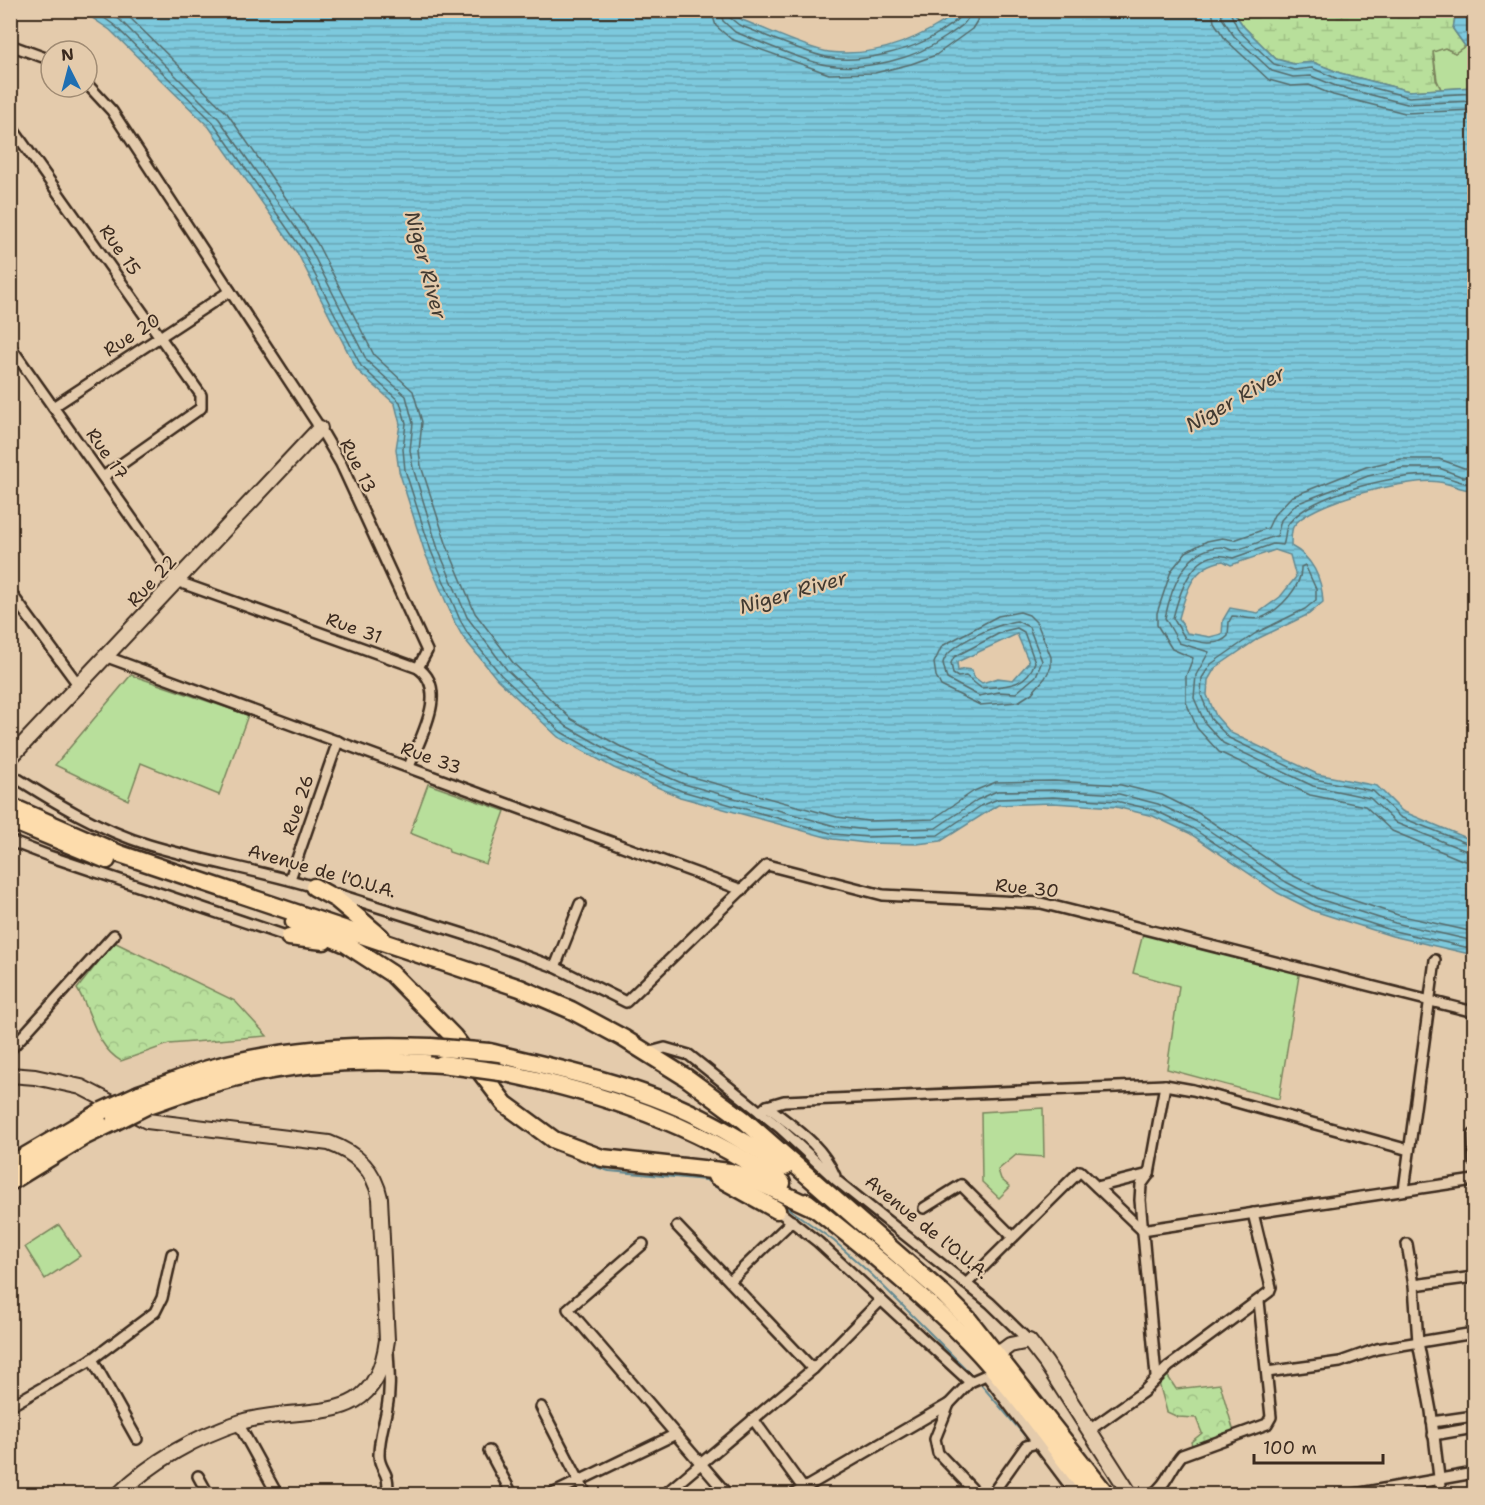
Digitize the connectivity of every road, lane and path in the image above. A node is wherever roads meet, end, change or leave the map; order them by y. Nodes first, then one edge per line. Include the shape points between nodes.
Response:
1 (10, 45) edge
2 (39, 56) edge
3 (99, 97) edge
4 (10, 125) edge
5 (230, 291) junction
6 (160, 336) junction
7 (10, 346) edge
8 (53, 407) junction
9 (320, 428) junction
10 (103, 477) junction
11 (176, 581) junction
12 (10, 592) edge
13 (108, 657) junction
14 (418, 668) junction
15 (80, 687) junction
16 (338, 741) junction
17 (10, 758) edge
18 (409, 767) junction
19 (10, 774) edge
20 (10, 806) edge
21 (10, 820) edge
22 (10, 841) edge
23 (290, 879) junction
24 (314, 887) junction
25 (742, 890) junction
26 (580, 904) dead end
27 (114, 935) dead end
28 (289, 937) joint
29 (389, 943) junction
30 (346, 944) junction
31 (1435, 960) dead end
32 (555, 967) junction
33 (1429, 999) junction
34 (626, 1002) joint
35 (1473, 1012) edge
36 (10, 1050) edge
37 (650, 1052) junction
38 (10, 1075) edge
39 (1165, 1085) junction
40 (142, 1100) junction
41 (764, 1109) junction
42 (108, 1117) junction
43 (1473, 1135) dead end
44 (1409, 1150) junction
45 (1474, 1161) edge
46 (10, 1165) edge
47 (699, 1167) junction
48 (1149, 1174) junction
49 (1474, 1180) edge
50 (10, 1182) edge
51 (818, 1187) junction
52 (1097, 1187) junction
53 (1404, 1190) junction
54 (814, 1208) junction
55 (924, 1208) dead end
56 (777, 1210) joint
57 (1253, 1213) junction
58 (792, 1221) junction
59 (677, 1226) dead end
60 (1142, 1230) junction
61 (1013, 1237) junction
62 (643, 1244) dead end
63 (1407, 1244) dead end
64 (172, 1254) dead end
65 (1474, 1277) edge
66 (729, 1281) junction
67 (966, 1284) junction
68 (1414, 1285) junction
69 (881, 1300) junction
70 (1259, 1301) junction
71 (1474, 1333) edge
72 (387, 1340) junction
73 (1029, 1341) junction
74 (1418, 1342) junction
75 (92, 1359) junction
76 (990, 1364) junction
77 (813, 1369) junction
78 (1267, 1372) junction
79 (1156, 1376) junction
80 (970, 1382) junction
81 (949, 1404) junction
82 (10, 1406) edge
83 (541, 1407) dead end
84 (1474, 1416) edge
85 (753, 1419) junction
86 (1432, 1422) junction
87 (238, 1423) junction
88 (1474, 1428) edge
89 (1088, 1431) junction
90 (674, 1435) junction
91 (1433, 1435) junction
92 (137, 1439) dead end
93 (1037, 1443) junction
94 (489, 1451) dead end
95 (698, 1464) junction
96 (1474, 1473) edge
97 (198, 1476) dead end
98 (1438, 1479) junction
99 (579, 1481) junction
100 (806, 1491) edge
101 (119, 1494) edge
102 (208, 1494) edge
103 (278, 1494) edge
104 (387, 1494) edge
105 (512, 1494) edge
106 (552, 1494) edge
107 (586, 1494) edge
108 (665, 1494) edge
109 (727, 1494) edge
110 (794, 1494) edge
111 (977, 1494) edge
112 (992, 1494) edge
113 (1076, 1494) edge
114 (1091, 1494) edge
115 (1106, 1494) edge
116 (1130, 1494) edge
117 (1152, 1494) edge
118 (1355, 1494) edge
119 (1441, 1494) edge

1 - 2 street
3 - 5 street, Rue 13
4 - 6 street, Rue 15
5 - 6 street, Rue 20
5 - 9 street, Rue 13
6 - 8 street, Rue 20
6 - 10 street, Rue 15 via 201,395 201,408
7 - 8 street, Rue 17
8 - 10 street, Rue 17
9 - 11 street, Rue 22
9 - 14 street, Rue 13 via 341,464 426,651
10 - 11 street, Rue 17
11 - 13 street, Rue 22
11 - 14 street, Rue 31
12 - 15 street
13 - 15 street, Rue 22
13 - 16 street, Rue 33
14 - 18 street via 433,690 432,706
15 - 17 street, Rue 22
16 - 18 street, Rue 33
16 - 23 street, Rue 26
18 - 25 street, Rue 33
19 - 23 street, Avenue de l'O.U.A. via 108,829 147,844
20 - 29 highway via 120,854
21 - 30 highway via 83,852 294,922
22 - 28 street
23 - 24 street, Avenue de l'O.U.A.
24 - 29 highway via 336,899
24 - 32 street, Avenue de l'O.U.A.
25 - 33 street, Rue 30 via 767,865 883,895 1041,903
25 - 34 street, Rue 30
26 - 32 street
27 - 36 street
28 - 30 highway
29 - 37 highway via 520,988
30 - 47 highway via 411,991 453,1036 505,1104 530,1125 554,1140 602,1158
31 - 33 street
32 - 34 street, Avenue de l'O.U.A.
33 - 35 street, Rue 30
33 - 44 street
37 - 41 street, Avenue de l'O.U.A. via 665,1048 689,1055
37 - 51 highway via 744,1120
38 - 72 street via 81,1087 147,1121 301,1139 346,1149 377,1183
39 - 41 street via 784,1101
39 - 44 street
39 - 48 street
40 - 42 highway, bridge
40 - 51 highway, bridge via 208,1069 326,1049 431,1047 489,1052 564,1069 657,1100 710,1122
40 - 54 highway, bridge via 266,1071 328,1063 399,1061 500,1072 583,1090 672,1123 723,1146
41 - 67 street, Avenue de l'O.U.A. via 836,1180
42 - 46 highway
42 - 50 highway via 85,1136
43 - 45 street
44 - 53 street
47 - 54 highway via 749,1178
47 - 56 highway
48 - 52 street
48 - 60 street via 1142,1185
49 - 53 street
51 - 76 highway, Avenue de l'O.U.A. via 943,1293
52 - 60 street
52 - 61 street via 1080,1172
53 - 57 street
54 - 76 highway, Avenue de l'O.U.A. via 874,1256
55 - 61 street via 961,1185
56 - 58 street
57 - 60 street
57 - 70 street via 1271,1287
58 - 66 street
58 - 69 street
59 - 66 street
60 - 79 street
61 - 67 street
62 - 90 street via 568,1309
63 - 68 street
64 - 75 street via 155,1312
65 - 68 street
66 - 77 street
67 - 73 street, Avenue de l'O.U.A.
68 - 74 street
69 - 77 street
69 - 80 street
70 - 78 street
70 - 79 street
71 - 74 street
72 - 87 street via 379,1375 362,1397 351,1404 328,1411 260,1417
72 - 104 street via 390,1379 379,1459 390,1481
73 - 76 street via 1010,1345
73 - 89 street, Avenue de l'O.U.A.
74 - 78 street via 1377,1349 1340,1362
74 - 86 street
75 - 82 street
75 - 92 street
76 - 80 street
76 - 93 street, Avenue de l'O.U.A.
76 - 114 highway, Avenue de l'O.U.A.
76 - 115 highway, Avenue de l'O.U.A.
77 - 85 street
78 - 117 street via 1271,1417 1267,1424 1182,1455 1160,1490
79 - 89 street via 1143,1392
80 - 81 street
81 - 100 street
81 - 111 street via 934,1439 935,1448
83 - 99 street
84 - 86 street
85 - 95 street
85 - 100 street
86 - 91 street
87 - 101 street via 198,1439 135,1478
87 - 103 street
88 - 91 street
89 - 116 street, Avenue de l'O.U.A.
90 - 95 street
90 - 99 street
91 - 98 street
93 - 112 street via 1026,1446
93 - 113 street, Avenue de l'O.U.A.
94 - 105 street
95 - 108 street
95 - 109 street
96 - 98 street
97 - 102 street
98 - 118 street
98 - 119 street
99 - 106 street
99 - 107 street
100 - 110 street

